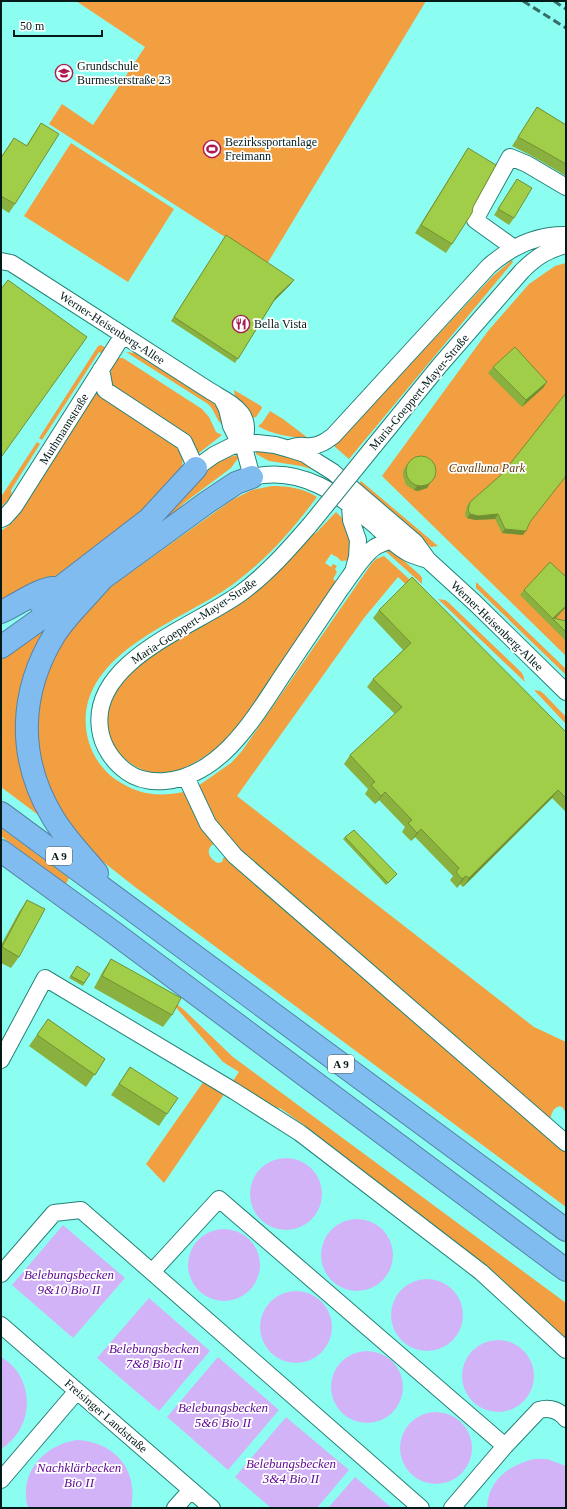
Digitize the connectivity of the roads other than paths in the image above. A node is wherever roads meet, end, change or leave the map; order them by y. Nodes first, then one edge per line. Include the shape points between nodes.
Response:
1 (566, 187) edge
2 (566, 235) edge
3 (566, 245) edge
4 (514, 248) junction
5 (1, 261) edge
6 (123, 335) junction
7 (101, 369) junction
8 (243, 444) junction
9 (289, 448) junction
10 (196, 468) junction
11 (252, 477) junction
12 (350, 506) junction
13 (1, 519) edge
14 (392, 540) junction
15 (428, 560) junction
16 (353, 572) junction
17 (103, 578) junction
18 (60, 587) junction
19 (1, 612) edge
20 (1, 633) edge
21 (1, 647) edge
22 (566, 692) edge
23 (186, 777) junction
24 (1, 813) edge
25 (1, 851) edge
26 (117, 898) junction
27 (2, 1055) edge
28 (566, 1143) edge
29 (566, 1230) edge
30 (566, 1270) edge
31 (152, 1272) junction
32 (1, 1274) edge
33 (1, 1325) edge
34 (566, 1350) edge
35 (77, 1391) junction
36 (566, 1419) edge
37 (505, 1446) junction
38 (1, 1480) edge
39 (191, 1490) junction
40 (175, 1508) edge
41 (212, 1508) edge
42 (420, 1508) edge
43 (452, 1508) edge

1 - 4 street via 510,157 475,220
2 - 4 street via 556,234 533,239
3 - 23 street, Maria-Goeppert-Mayer-Straße, bridge via 550,249 535,258 522,271 274,565 240,593 166,637 120,672 103,698 99,722 108,751 118,765 137,778 158,782
4 - 9 street via 489,266 333,436 321,444 300,444
5 - 6 street, Werner-Heisenberg-Allee via 19,268
6 - 7 street, Muthmannstraße
6 - 8 street, Werner-Heisenberg-Allee via 239,409 246,422 247,434
7 - 10 street via 106,390 184,442
7 - 13 street, Muthmannstraße via 14,507
8 - 9 street, Werner-Heisenberg-Allee via 257,443
8 - 10 street, Werner-Heisenberg-Allee via 222,450
8 - 11 street, Werner-Heisenberg-Allee
9 - 15 street, Werner-Heisenberg-Allee via 333,472 415,542
10 - 18 highway via 149,519
11 - 12 street, Werner-Heisenberg-Allee via 272,473 300,477 322,486
11 - 17 highway via 236,483 195,510
12 - 14 street, Werner-Heisenberg-Allee
12 - 16 street, Maria-Goeppert-Mayer-Straße via 351,520 358,540 358,557
14 - 15 street, Werner-Heisenberg-Allee via 407,553
14 - 16 street, Maria-Goeppert-Mayer-Straße via 375,546
15 - 22 street, Werner-Heisenberg-Allee
16 - 23 street, Maria-Goeppert-Mayer-Straße via 238,738 213,761
17 - 21 highway via 88,585
17 - 26 highway via 56,633 44,653 30,694 26,735 32,772 52,816
18 - 19 highway via 45,589
18 - 20 highway
23 - 28 street via 208,824 235,856
24 - 26 highway, A 9
25 - 30 highway, A 9
26 - 29 highway, A 9
27 - 34 street via 45,978 300,1132 481,1272
31 - 32 street via 81,1210 54,1213
31 - 37 street via 219,1199
31 - 42 street
33 - 35 street, Freisinger Landstraße
35 - 38 street
35 - 39 street, Freisinger Landstraße
36 - 37 street via 555,1410 539,1410
37 - 43 street
39 - 40 street
39 - 41 street, Freisinger Landstraße

